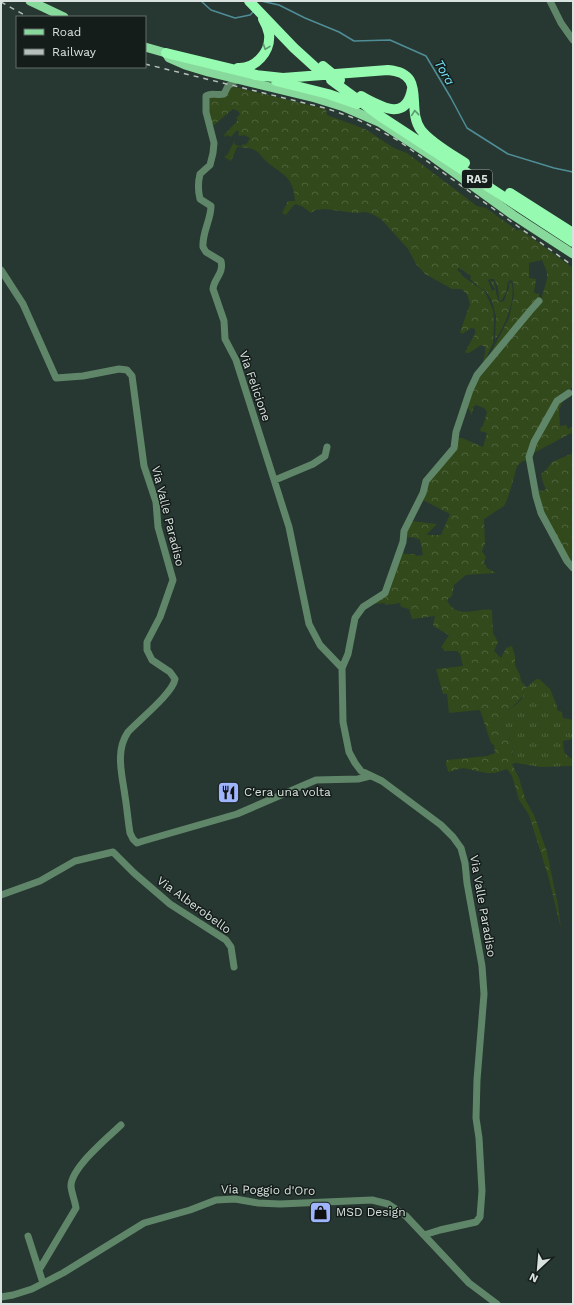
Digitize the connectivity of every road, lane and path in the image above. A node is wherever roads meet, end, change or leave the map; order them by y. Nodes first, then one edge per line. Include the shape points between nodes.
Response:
1 (30, 1) edge
2 (249, 1) edge
3 (550, 1) edge
4 (258, 6) edge
5 (62, 16) edge
6 (573, 40) edge
7 (146, 47) edge
8 (166, 53) junction
9 (231, 68) junction
10 (255, 75) junction
11 (335, 80) junction
12 (236, 81) junction
13 (412, 86) junction
14 (362, 96) junction
15 (380, 116) junction
16 (471, 168) junction
17 (573, 233) edge
18 (573, 242) edge
19 (573, 254) edge
20 (1, 270) edge
21 (539, 301) dead end
22 (569, 393) dead end
23 (327, 447) dead end
24 (275, 480) junction
25 (573, 568) edge
26 (342, 668) junction
27 (370, 776) junction
28 (1, 895) edge
29 (234, 967) dead end
30 (121, 1125) dead end
31 (424, 1235) junction
32 (28, 1236) dead end
33 (40, 1270) junction
34 (43, 1283) junction
35 (1, 1297) edge
36 (497, 1304) edge

1 - 5 main road
2 - 4 highway, RA5
3 - 6 street
4 -> 9 highway via 269,34 267,49 254,64 244,68
4 - 11 highway, RA5, bridge
7 - 8 main road
8 - 9 highway
8 - 12 main road via 169,58 185,65
9 - 10 highway
10 - 13 highway via 283,78 388,70 402,72
10 - 15 highway via 343,98
11 - 14 highway, RA5
11 - 15 highway, RA5
12 - 19 main road via 315,98 379,122
12 - 24 street, Via Felicione via 228,86 224,94 206,96 206,112 214,143 210,165 199,177 200,199 211,206 203,247 206,252 221,261 221,273 214,284 214,289 224,321 225,339 236,360
13 - 14 highway via 408,101 394,110 389,110
16 -> 13 highway via 421,130 415,118
14 - 16 highway, RA5
15 - 18 highway, RA5
16 - 17 highway, RA5
20 - 27 street, Via Valle Paradiso via 23,304 56,378 119,369 127,370 132,376 144,466 156,502 158,527 173,580 147,642 147,650 152,660 173,674 175,679 171,689 128,732 121,748 121,771 133,839 137,843 237,814 316,780 358,779
21 - 26 street via 476,375 456,432 454,448 426,481 423,493 404,531 403,542 385,593 363,607 355,618 348,654
22 - 25 street via 556,401 534,442 529,457 541,513
23 - 24 street via 325,456 313,464
24 - 26 street, Via Felicione via 289,527 309,624 320,645
26 - 27 street via 344,722 349,752 361,771
27 - 31 street, Via Valle Paradiso via 382,781 441,825 461,848 466,863 467,883 482,966 484,994 476,1118 482,1191 480,1217 476,1222
28 - 29 street, Via Alberobello via 40,881 75,861 113,852 170,904 226,940 231,947
30 - 33 street via 99,1145 76,1173 71,1186 76,1208
31 - 34 street, Via Poggio d'Oro via 396,1208 372,1200 280,1204 235,1199 216,1200 144,1223
31 - 36 street, Via Poggio d'Oro via 469,1283
32 - 33 street
33 - 34 street
34 - 35 street, Via Poggio d'Oro via 32,1289

